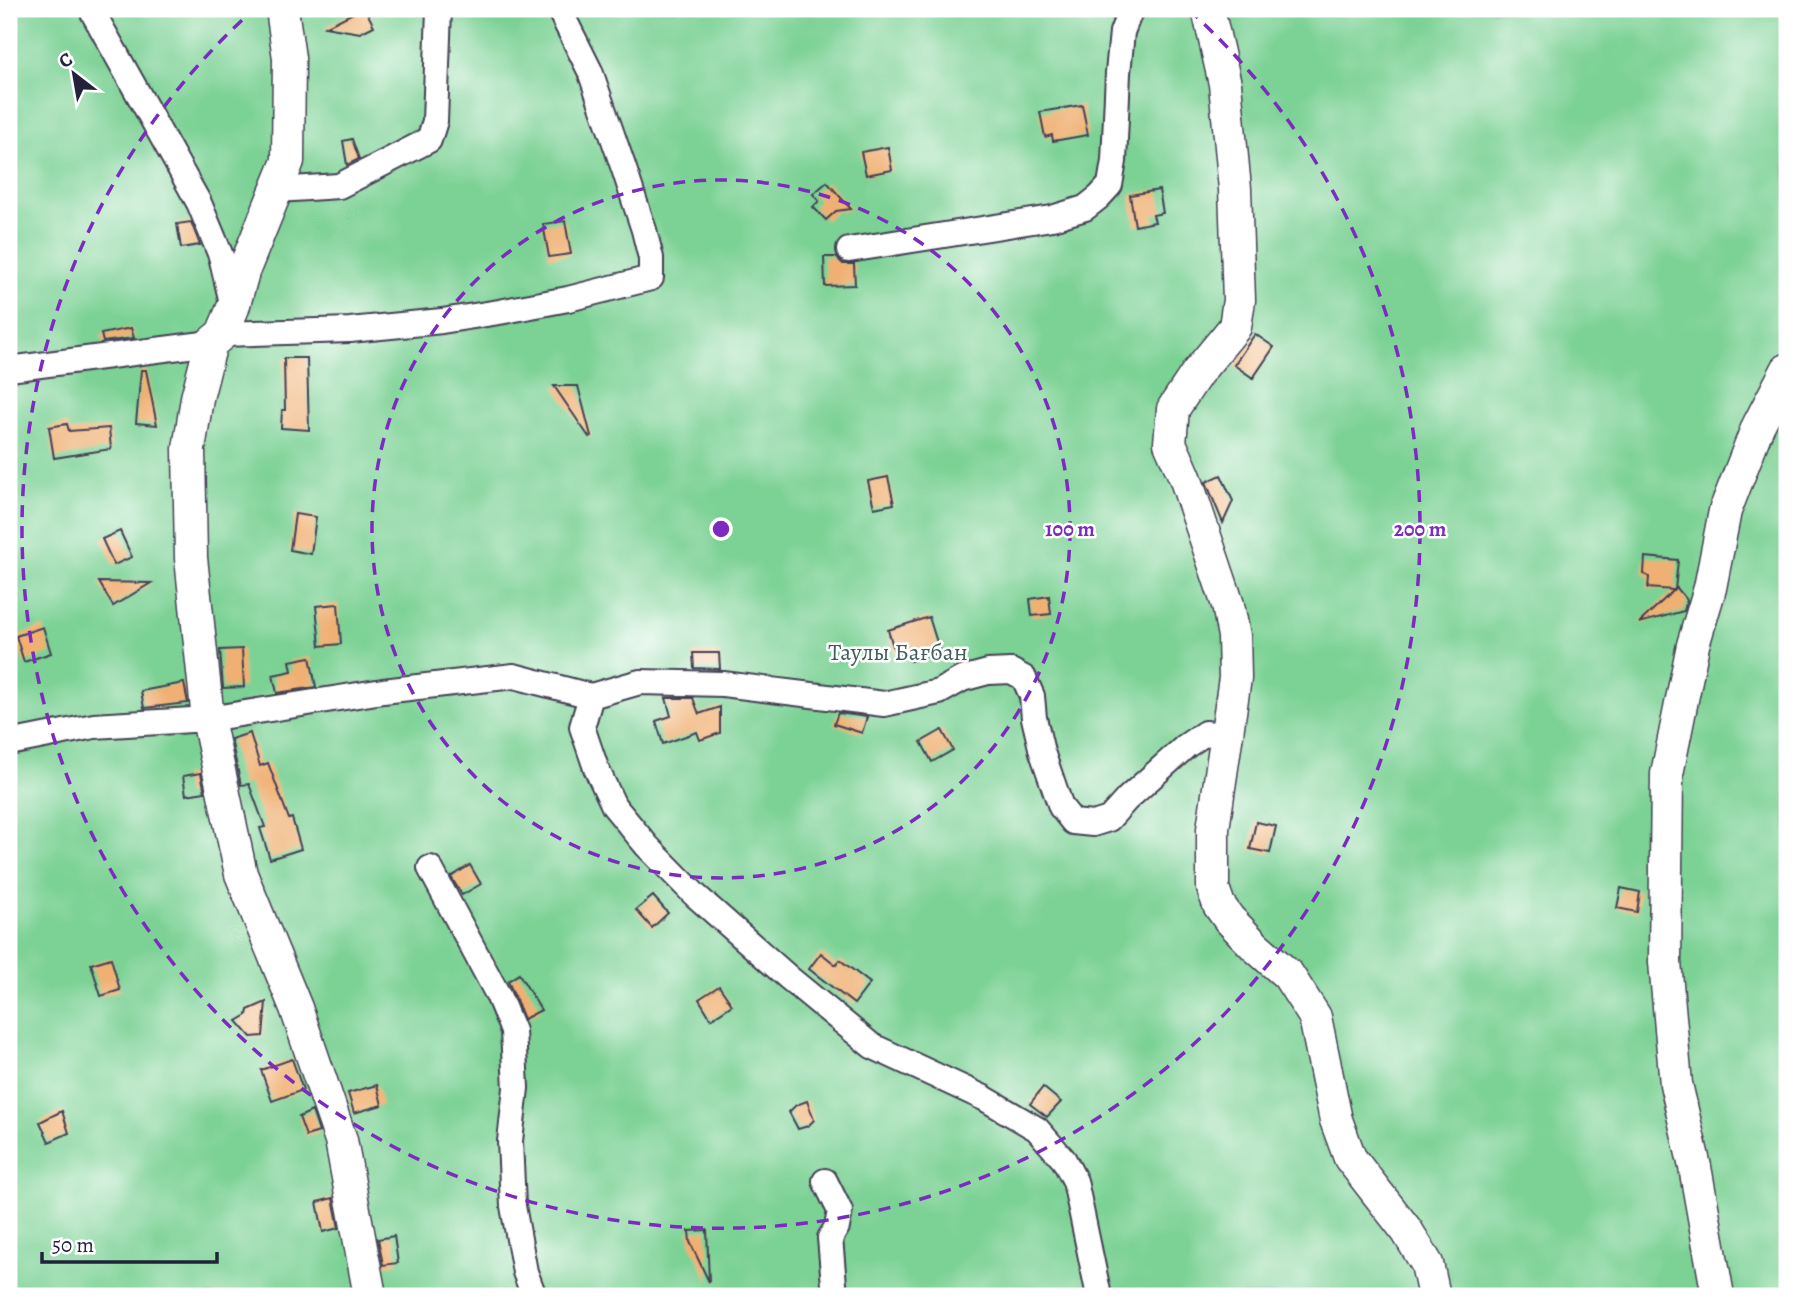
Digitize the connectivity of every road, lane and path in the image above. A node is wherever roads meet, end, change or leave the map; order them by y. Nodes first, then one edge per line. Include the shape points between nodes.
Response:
1 (91, 9) edge
2 (282, 9) edge
3 (439, 9) edge
4 (559, 9) edge
5 (1131, 9) edge
6 (1208, 9) edge
7 (277, 190) junction
8 (849, 250) dead end
9 (222, 328) junction
10 (9, 369) edge
11 (1787, 370) edge
12 (591, 696) junction
13 (208, 719) junction
14 (1227, 735) junction
15 (9, 743) edge
16 (430, 868) dead end
17 (825, 1181) dead end
18 (370, 1296) edge
19 (534, 1296) edge
20 (835, 1296) edge
21 (1099, 1296) edge
22 (1434, 1296) edge
23 (1718, 1296) edge

1 - 9 street via 199,203 221,256
2 - 7 street via 289,58 290,125 288,161
3 - 7 street via 435,121 429,140 339,186
4 - 9 street via 590,71 624,169 651,258 651,278 442,321 350,330
5 - 8 street via 1122,32 1110,185 1099,197 1085,208 1052,218
6 - 14 street via 1225,84 1239,300 1235,327 1173,409 1170,443 1228,605 1235,678
7 - 9 street
9 - 10 street
9 - 13 street via 197,398 188,449 191,558
11 - 23 street via 1758,426 1725,511 1667,774 1665,962 1676,1084
12 - 13 street via 514,676
12 - 14 street via 640,682 723,684 884,704 939,692 988,671 1011,671 1024,678 1032,696 1042,752 1061,807 1073,822 1093,824 1109,819 1205,733
12 - 21 street via 582,727 614,806 695,895 872,1046 984,1098 1037,1129 1064,1160 1075,1181
13 - 15 street via 94,726
13 - 18 street via 241,874 296,1008 341,1140
14 - 22 street via 1213,829 1213,888 1229,919 1288,975 1315,1017 1336,1120 1350,1158 1407,1231 1427,1264
16 - 19 street via 513,1031 513,1206
17 - 20 street via 840,1212 830,1238

